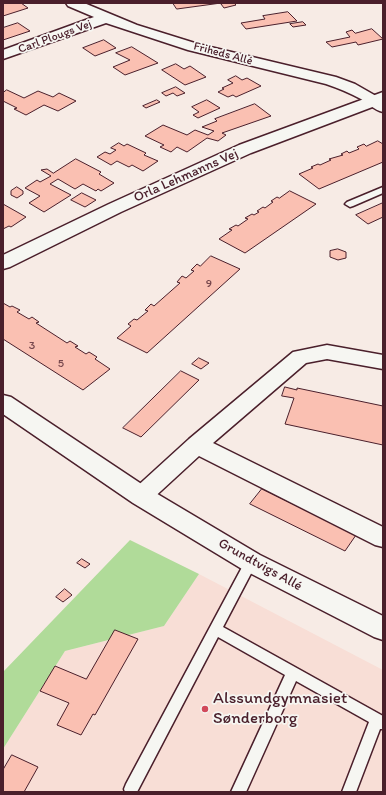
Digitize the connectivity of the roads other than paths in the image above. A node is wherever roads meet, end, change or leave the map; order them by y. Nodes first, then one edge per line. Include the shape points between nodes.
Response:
1 (73, 3) edge
2 (106, 18) junction
3 (3, 55) edge
4 (380, 101) edge
5 (383, 190) edge
6 (350, 204) dead end
7 (3, 263) edge
8 (383, 362) edge
9 (3, 404) edge
10 (197, 445) junction
11 (141, 496) junction
12 (383, 538) edge
13 (251, 562) junction
14 (215, 629) junction
15 (383, 629) edge
16 (293, 673) junction
17 (380, 721) edge
18 (131, 789) dead end
19 (238, 792) edge
20 (349, 792) edge

1 - 2 street, Friheds Allé
2 - 3 street, Carl Plougs Vej
2 - 4 street, Friheds Allé via 233,58 336,81
4 - 7 street, Orla Lehmanns Vej via 245,149 115,208
5 - 6 lane
8 - 10 street via 327,352 300,357
9 - 11 street, Grundtvigs Allé
10 - 11 street
10 - 12 street
11 - 13 street, Grundtvigs Allé
13 - 14 lane
13 - 15 street, Grundtvigs Allé
14 - 16 lane
14 - 18 lane
16 - 17 lane
16 - 19 lane
17 - 20 lane

